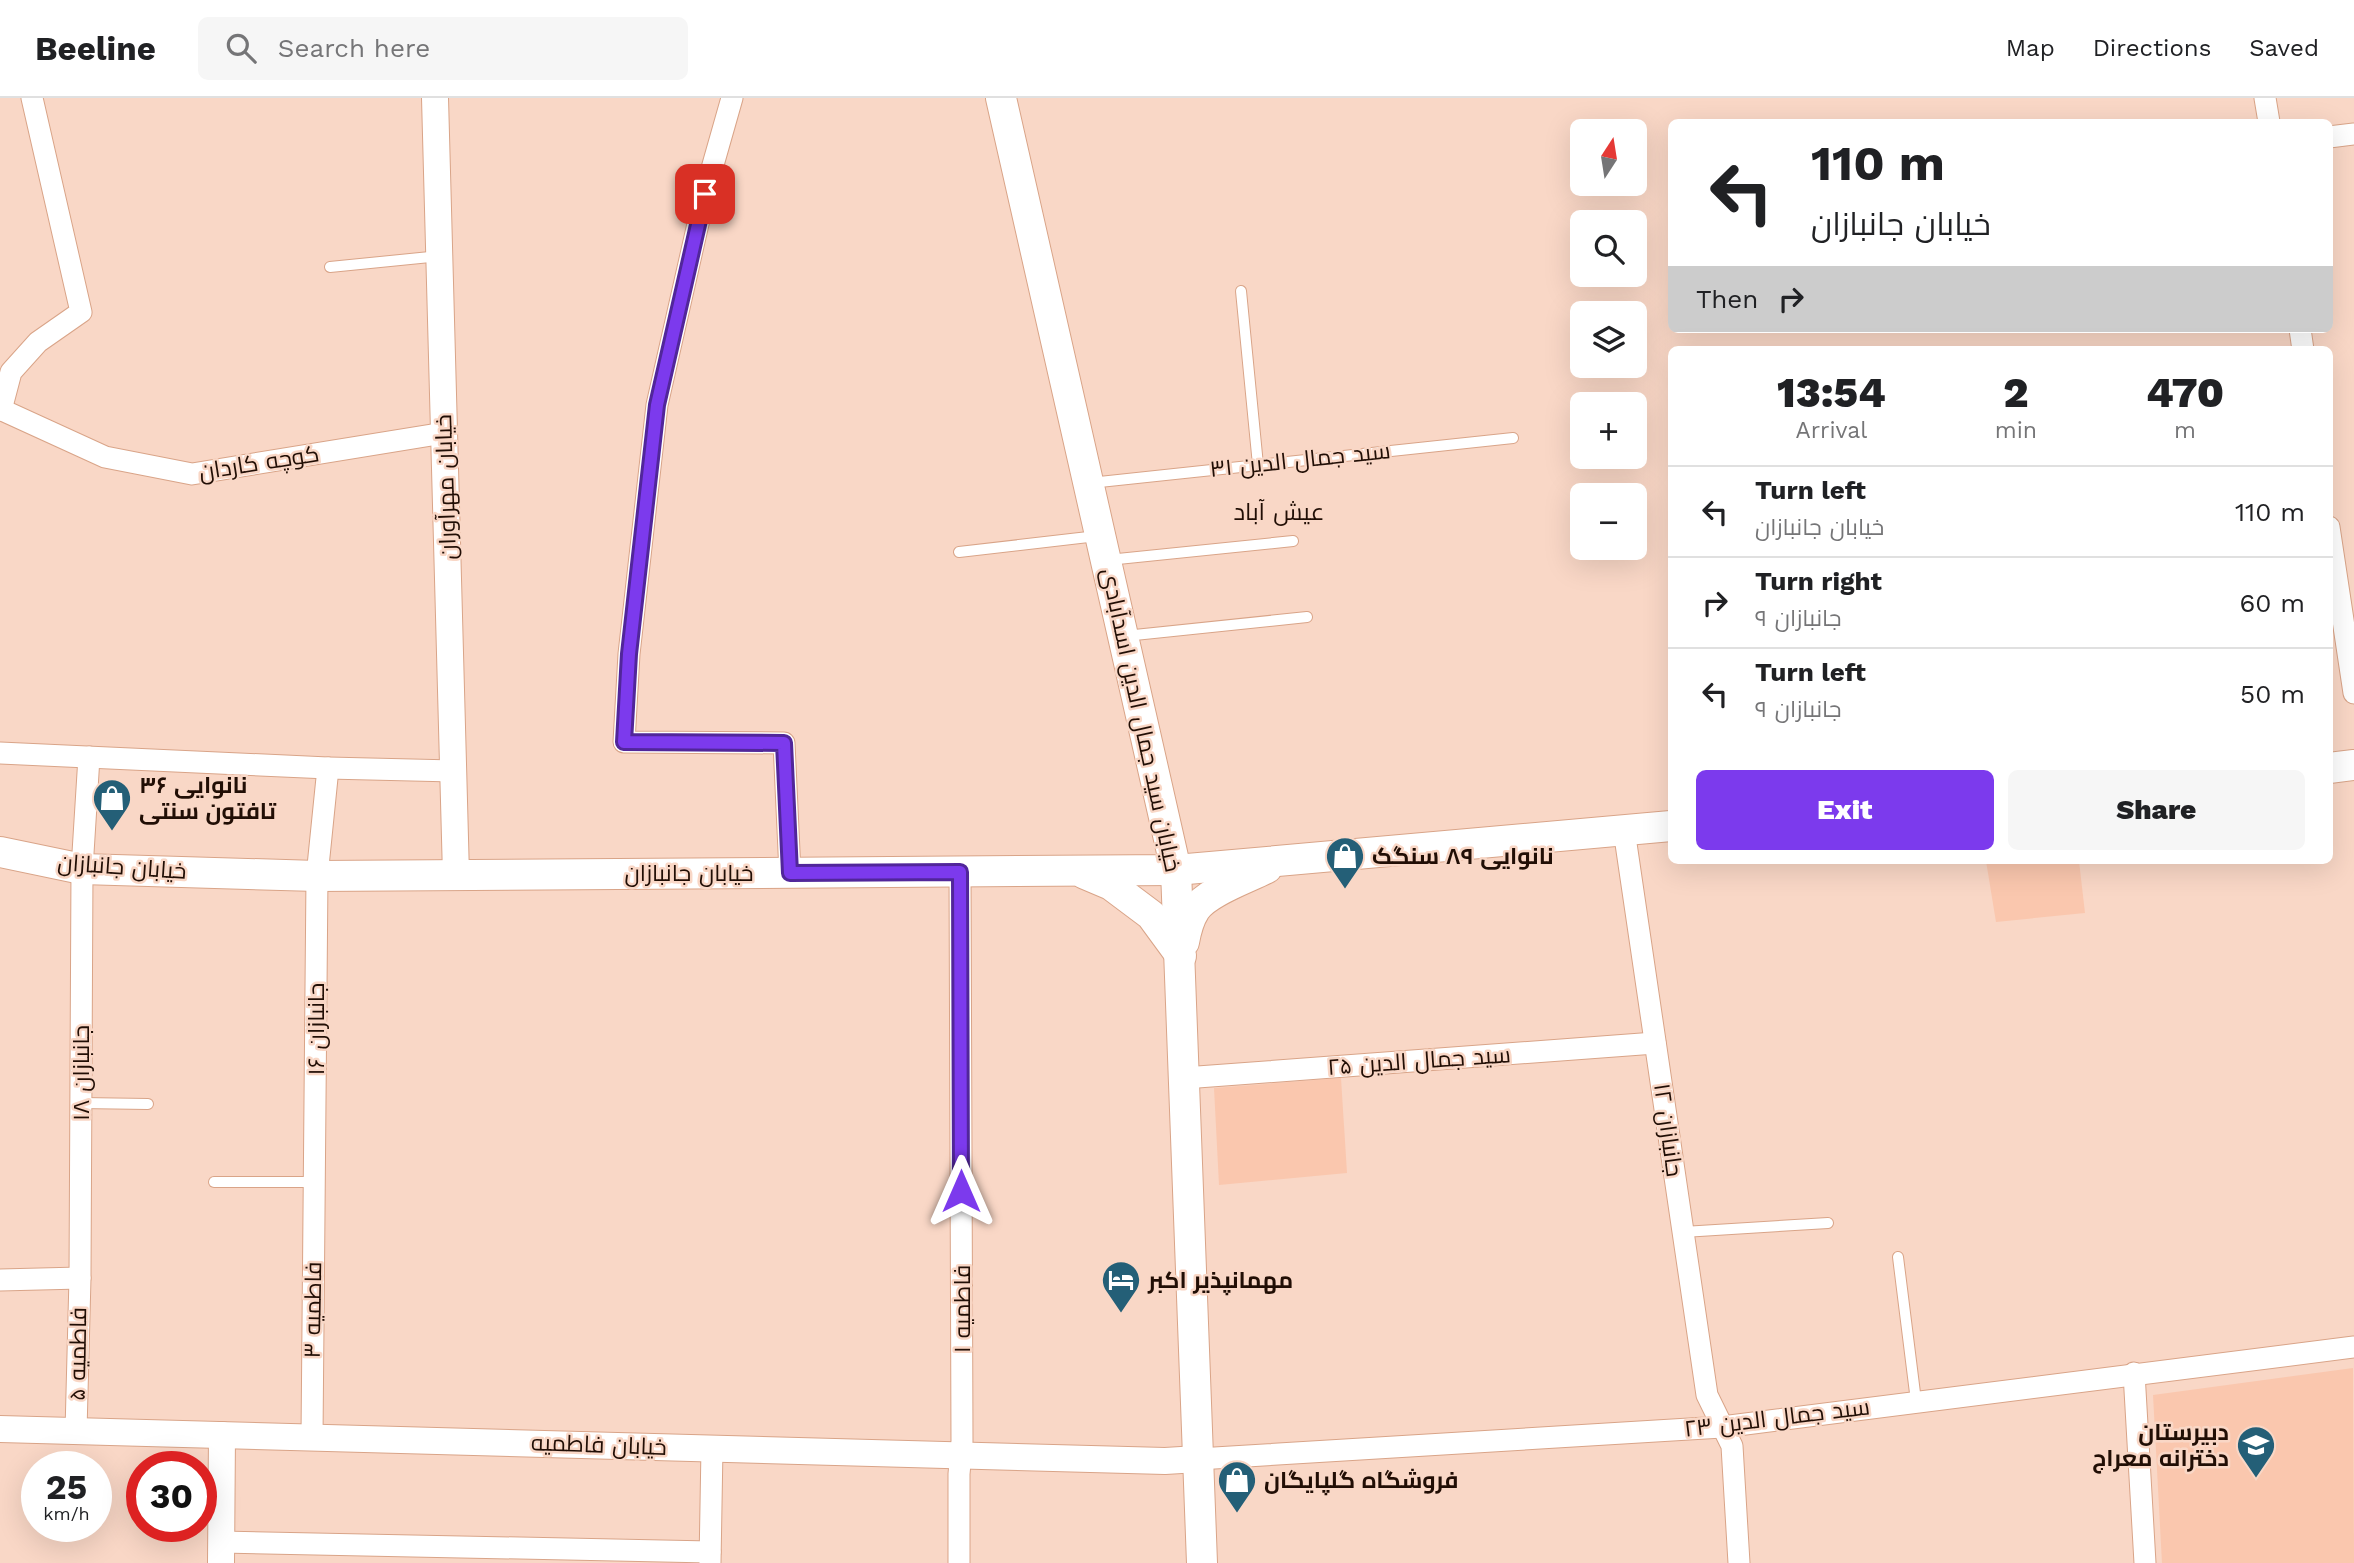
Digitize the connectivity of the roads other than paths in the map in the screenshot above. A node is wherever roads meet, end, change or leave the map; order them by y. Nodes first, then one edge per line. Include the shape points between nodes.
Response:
1 (32, 98) edge
2 (435, 98) edge
3 (732, 98) edge
4 (1001, 98) edge
5 (2265, 98) edge
6 (2268, 119) edge
7 (2354, 134) edge
8 (2333, 137) edge
9 (440, 256) junction
10 (330, 267) dead end
11 (1241, 292) dead end
12 (0, 409) edge
13 (444, 433) junction
14 (1513, 438) dead end
15 (1258, 465) junction
16 (1088, 483) junction
17 (2333, 538) edge
18 (1293, 541) dead end
19 (1103, 548) junction
20 (959, 552) dead end
21 (2345, 572) edge
22 (1307, 617) dead end
23 (1123, 636) junction
24 (2354, 693) edge
25 (0, 753) edge
26 (89, 757) junction
27 (2354, 765) edge
28 (328, 768) junction
29 (2333, 768) edge
30 (454, 771) junction
31 (1668, 826) edge
32 (1624, 830) junction
33 (0, 852) edge
34 (1283, 860) junction
35 (82, 869) junction
36 (1176, 870) junction
37 (1075, 871) junction
38 (960, 872) junction
39 (790, 873) junction
40 (456, 875) junction
41 (317, 876) junction
42 (1181, 956) junction
43 (1655, 1043) junction
44 (1184, 1079) junction
45 (81, 1103) junction
46 (148, 1104) dead end
47 (214, 1182) dead end
48 (315, 1182) junction
49 (1828, 1223) dead end
50 (1683, 1232) junction
51 (1898, 1257) dead end
52 (80, 1278) junction
53 (0, 1280) edge
54 (2354, 1347) edge
55 (2134, 1373) junction
56 (1916, 1401) junction
57 (1723, 1427) junction
58 (0, 1429) edge
59 (76, 1431) junction
60 (222, 1435) junction
61 (313, 1437) junction
62 (712, 1448) junction
63 (961, 1455) junction
64 (1198, 1459) junction
65 (221, 1552) edge
66 (710, 1557) edge
67 (959, 1563) edge
68 (1202, 1563) edge
69 (1739, 1563) edge
70 (2145, 1563) edge

1 - 12 street via 81,312 38,342 12,372
2 - 9 street, خیابان مهرآوران
3 - 39 street via 657,405 629,654 624,742 784,743
4 - 16 main road, خیابان سید جمال الدین اسدآبادی
5 - 6 street
7 - 8 street
9 - 10 lane
9 - 13 street, خیابان مهرآوران
11 - 15 lane
12 - 13 street, کوچه کاردان via 105,457 192,474
13 - 30 street, خیابان مهرآوران
14 - 15 lane, سید جمال الدین ۳۱
15 - 16 lane, سید جمال الدین ۳۱
16 - 19 main road, خیابان سید جمال الدین اسدآبادی
17 - 21 street
18 - 19 lane
19 - 20 lane
19 - 23 main road, خیابان سید جمال الدین اسدآبادی
21 - 24 street
22 - 23 lane
23 - 36 main road, خیابان سید جمال الدین اسدآبادی
25 - 26 street
26 - 28 street
26 - 35 street, جانبازان ۱۸
27 - 29 main road
28 - 30 street
28 - 41 street, جانبازان ۱۶
30 - 40 street, خیابان مهرآوران
31 - 32 main road, خیابان جانبازان
32 - 34 main road, خیابان جانبازان
32 - 43 street, جانبازان ۱۲
33 - 35 main road, خیابان جانبازان
34 - 36 main road, خیابان جانبازان
34 - 42 main road via 1205,899 1187,928
35 - 41 main road, خیابان جانبازان
35 - 45 street, جانبازان ۱۸
36 - 37 main road, خیابان جانبازان
36 - 42 main road, خیابان سید جمال الدین اسدآبادی
37 - 38 main road, خیابان جانبازان
37 - 42 main road via 1111,885 1151,915
38 - 39 main road, خیابان جانبازان
38 - 63 street, فاطمیه ۱
39 - 40 main road, خیابان جانبازان
40 - 41 main road, خیابان جانبازان
41 - 48 street, جانبازان ۱۶
42 - 44 main road, خیابان سید جمال الدین اسدآبادی
43 - 44 street, سید جمال الدین ۲۵
43 - 50 street, جانبازان ۱۲
44 - 64 main road, خیابان سید جمال الدین اسدآبادی
45 - 46 lane
45 - 52 street, جانبازان ۱۸
47 - 48 lane
48 - 61 street, فاطمیه ۳
49 - 50 lane
50 - 57 street, جانبازان ۱۲ via 1707,1395
51 - 56 lane
52 - 53 street
52 - 59 street, فاطمیه ۵
54 - 55 street, سید جمال الدین ۲۳
55 - 56 street, سید جمال الدین ۲۳
55 - 70 street
56 - 57 street, سید جمال الدین ۲۳
57 - 64 street, سید جمال الدین ۲۳
57 - 69 street, جانبازان ۱۲ via 1732,1446
58 - 59 street, خیابان فاطمیه
59 - 60 street, خیابان فاطمیه
60 - 61 street, خیابان فاطمیه
60 - 65 street
61 - 62 street, خیابان فاطمیه
62 - 63 street, خیابان فاطمیه
62 - 66 street
63 - 64 street, خیابان فاطمیه
63 - 67 street, فاطمیه ۱
64 - 68 main road, خیابان سید جمال الدین اسدآبادی
65 - 66 street

